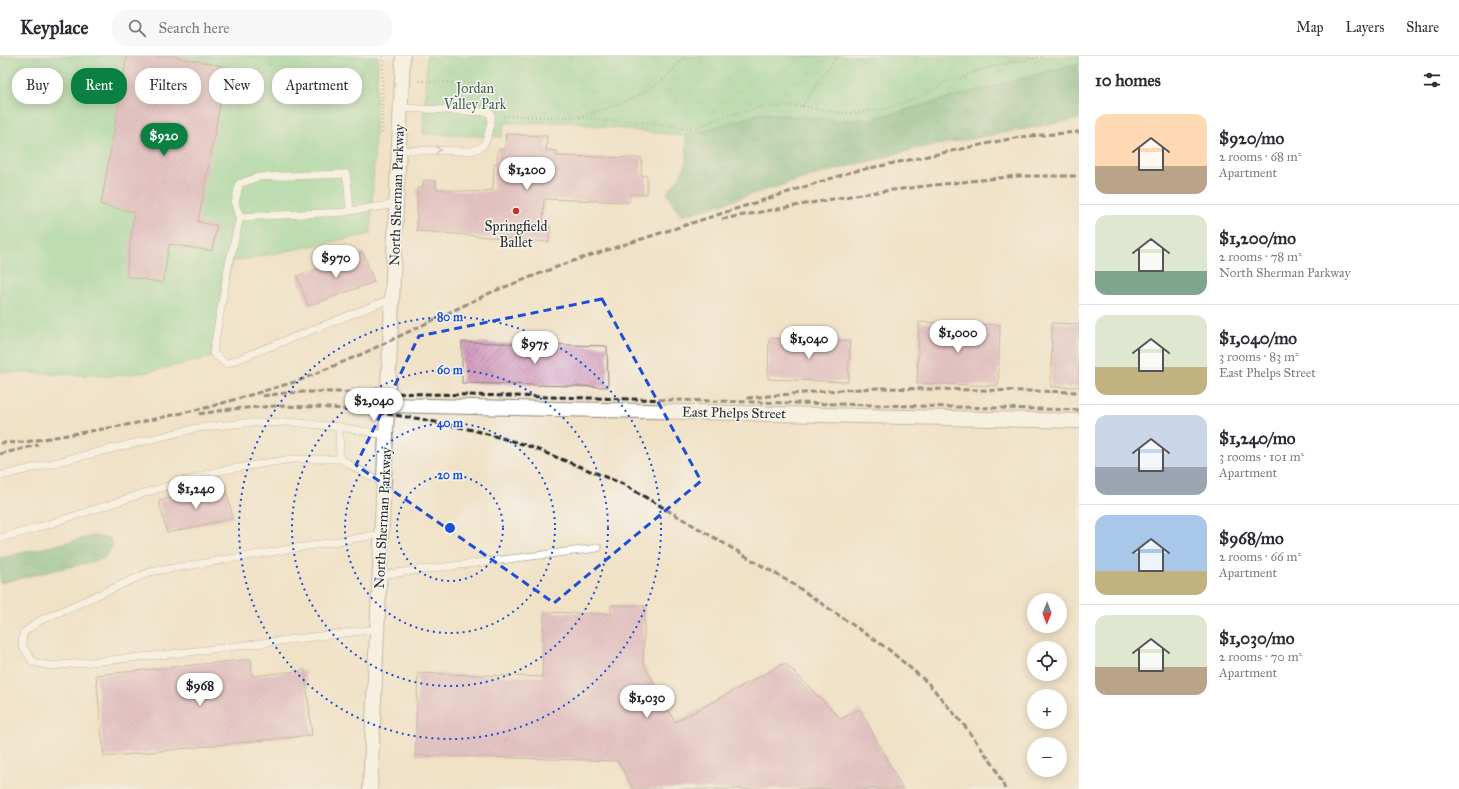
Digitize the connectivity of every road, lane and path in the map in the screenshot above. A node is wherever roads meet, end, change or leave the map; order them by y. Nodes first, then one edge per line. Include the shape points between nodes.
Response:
1 (269, 56) edge
2 (383, 56) edge
3 (403, 56) edge
4 (685, 56) edge
5 (837, 56) edge
6 (1042, 56) edge
7 (270, 67) dead end
8 (419, 81) dead end
9 (802, 106) junction
10 (401, 108) junction
11 (577, 117) junction
12 (382, 140) dead end
13 (399, 150) junction
14 (397, 204) junction
15 (350, 211) junction
16 (240, 217) junction
17 (393, 298) junction
18 (388, 405) junction
19 (1079, 421) edge
20 (339, 427) junction
21 (387, 435) junction
22 (340, 459) junction
23 (0, 476) edge
24 (384, 484) junction
25 (382, 534) junction
26 (0, 538) edge
27 (598, 548) dead end
28 (380, 575) junction
29 (378, 629) junction
30 (370, 789) edge

1 - 7 path
2 - 12 path
3 - 10 street, North Sherman Parkway
4 - 11 path via 660,82 640,95
5 - 9 path
6 - 9 path via 990,67 944,83 929,92 885,109 849,113
8 - 11 path via 494,85 503,116
9 - 11 path via 764,106 697,127 684,128
10 - 13 street, North Sherman Parkway
13 -> 10 lane via 471,151 480,148 487,138 492,119 491,114 487,112
13 - 14 street, North Sherman Parkway
14 - 15 lane
14 - 17 street, North Sherman Parkway
15 - 16 lane
15 - 16 lane via 346,174 258,177 239,184 235,204
16 - 17 lane via 213,353 226,364
17 - 18 street, North Sherman Parkway
18 - 19 street, East Phelps Street
18 - 21 street, North Sherman Parkway
20 - 21 lane
20 - 22 lane
20 - 23 lane via 289,422 197,428
21 - 24 street, North Sherman Parkway
22 - 24 lane
22 - 26 lane via 292,459 218,471
24 - 25 street, North Sherman Parkway
25 - 28 street, North Sherman Parkway
25 - 29 lane via 150,572 39,621 23,633 22,645 33,662 51,666
27 - 28 lane
28 - 29 street, North Sherman Parkway
29 - 30 street, North Sherman Parkway

